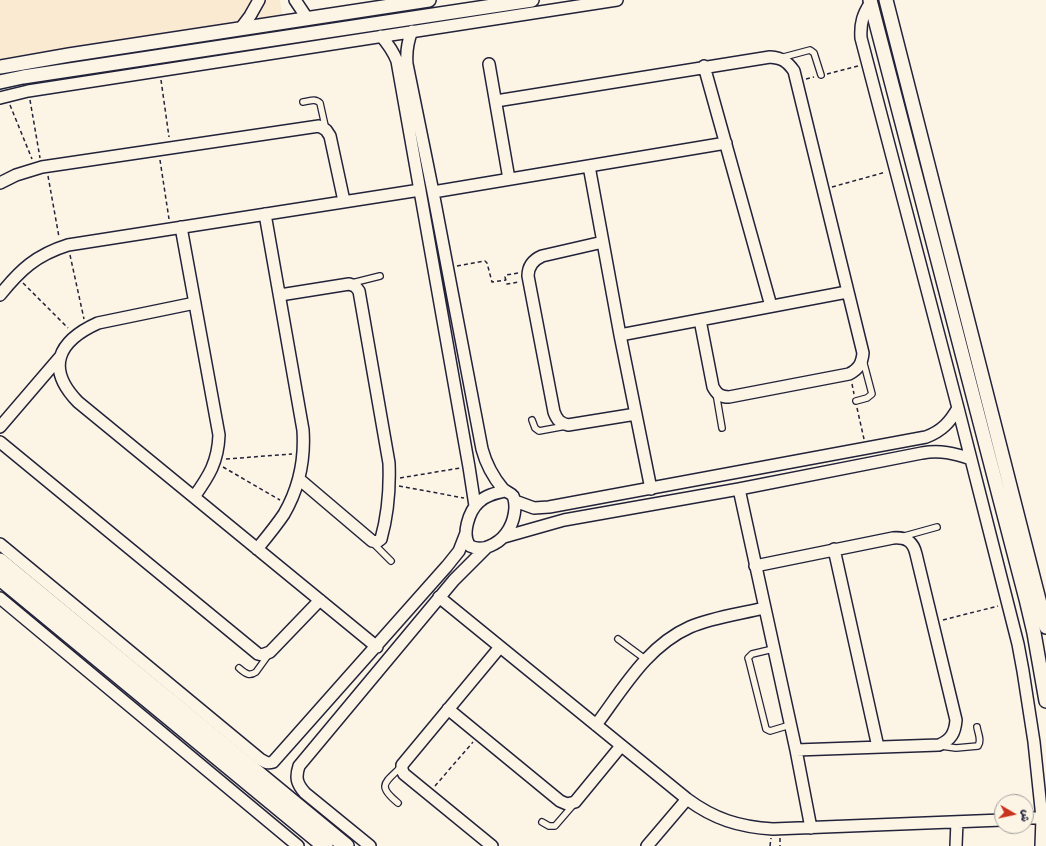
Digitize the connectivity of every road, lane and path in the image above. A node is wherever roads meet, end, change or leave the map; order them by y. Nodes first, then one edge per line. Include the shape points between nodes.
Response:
1 (259, 0) edge
2 (295, 0) edge
3 (429, 0) edge
4 (532, 0) edge
5 (616, 0) edge
6 (886, 0) edge
7 (870, 1) edge
8 (307, 18) junction
9 (241, 28) junction
10 (412, 31) junction
11 (380, 36) junction
12 (780, 58) junction
13 (868, 63) junction
14 (489, 64) dead end
15 (704, 66) junction
16 (0, 67) edge
17 (159, 70) junction
18 (821, 75) junction
19 (0, 82) edge
20 (796, 82) junction
21 (28, 91) junction
22 (3, 97) edge
23 (496, 101) junction
24 (304, 102) dead end
25 (326, 130) junction
26 (726, 143) junction
27 (170, 148) junction
28 (159, 150) junction
29 (589, 166) junction
30 (42, 167) junction
31 (895, 170) junction
32 (509, 179) junction
33 (0, 183) edge
34 (420, 190) junction
35 (822, 190) junction
36 (433, 192) junction
37 (344, 201) junction
38 (265, 214) junction
39 (175, 228) junction
40 (603, 242) junction
41 (64, 246) junction
42 (447, 268) junction
43 (16, 276) junction
44 (380, 276) dead end
45 (529, 276) junction
46 (506, 280) junction
47 (349, 284) junction
48 (847, 292) junction
49 (280, 295) junction
50 (0, 296) edge
51 (195, 303) junction
52 (771, 306) junction
53 (700, 320) junction
54 (86, 328) junction
55 (620, 335) junction
56 (76, 336) junction
57 (61, 355) junction
58 (863, 360) junction
59 (850, 374) junction
60 (716, 393) junction
61 (856, 401) junction
62 (958, 408) junction
63 (636, 414) junction
64 (532, 420) dead end
65 (568, 425) junction
66 (0, 427) edge
67 (722, 428) dead end
68 (0, 442) edge
69 (866, 449) junction
70 (304, 453) junction
71 (971, 460) junction
72 (215, 461) junction
73 (469, 467) junction
74 (299, 479) junction
75 (390, 482) junction
76 (651, 489) junction
77 (739, 489) junction
78 (505, 491) junction
79 (194, 497) junction
80 (515, 501) junction
81 (474, 503) junction
82 (289, 505) junction
83 (937, 527) dead end
84 (466, 533) junction
85 (504, 537) junction
86 (901, 537) junction
87 (372, 541) junction
88 (0, 544) edge
89 (488, 546) junction
90 (257, 549) junction
91 (834, 549) junction
92 (391, 561) dead end
93 (0, 562) edge
94 (755, 566) junction
95 (0, 578) edge
96 (440, 597) junction
97 (0, 598) edge
98 (320, 600) junction
99 (1007, 604) junction
100 (764, 608) junction
101 (933, 622) junction
102 (1046, 627) edge
103 (618, 639) dead end
104 (500, 646) junction
105 (376, 647) junction
106 (773, 649) junction
107 (270, 652) junction
108 (645, 659) junction
109 (239, 668) dead end
110 (1046, 701) edge
111 (448, 709) junction
112 (596, 725) junction
113 (790, 725) junction
114 (977, 727) dead end
115 (479, 734) junction
116 (939, 745) junction
117 (622, 746) junction
118 (878, 747) junction
119 (796, 750) junction
120 (402, 765) junction
121 (429, 794) junction
122 (687, 799) junction
123 (575, 802) junction
124 (398, 803) dead end
125 (1034, 818) edge
126 (1042, 818) junction
127 (994, 820) edge
128 (542, 822) dead end
129 (957, 822) junction
130 (811, 828) junction
131 (298, 846) edge
132 (325, 846) edge
133 (346, 846) edge
134 (370, 846) edge
135 (492, 846) edge
136 (647, 846) edge
137 (956, 846) edge
138 (1041, 846) edge

1 - 9 street
2 - 8 street
3 - 8 street
4 - 19 street
5 - 10 street
6 - 102 street
7 - 13 street via 864,12 861,29
7 - 110 street via 1026,599
8 - 9 street
9 - 16 street
10 - 11 street
10 - 36 street via 406,53 407,64
11 - 17 street
11 - 34 street via 388,43 396,61
12 - 15 street via 770,57
12 - 18 lane via 810,50 814,53
12 - 20 street via 788,62 794,71
13 - 18 path
13 - 31 street
14 - 23 street
15 - 23 street
15 - 26 street
17 - 21 street
17 - 27 path
18 - 20 path
20 - 35 street
21 - 22 street
21 - 30 path
22 - 30 path
23 - 32 street
24 - 25 lane via 318,100
25 - 27 street via 319,126
25 - 37 street via 330,136
26 - 29 street
26 - 52 street
27 - 28 street
28 - 30 street
28 - 39 path
29 - 32 street
29 - 40 street
30 - 33 street
30 - 41 path
31 - 35 path
31 - 62 street
32 - 36 street
34 - 37 street
34 - 73 street
35 - 48 street
36 - 42 street
37 - 38 street
38 - 39 street
38 - 49 street
39 - 41 street
39 - 51 street
40 - 45 street via 542,256 533,262
40 - 55 street
41 - 43 street via 37,259
41 - 54 path
42 - 46 path via 485,261 492,282
42 - 78 street via 482,448 489,470
43 - 50 street
43 - 56 path
44 - 47 lane
45 - 46 path via 508,284
45 - 46 path via 506,275
45 - 65 street via 554,412 561,424
47 - 49 street
47 - 75 street via 359,291
48 - 52 street
48 - 58 street
49 - 70 street via 303,430
51 - 54 street via 98,323
51 - 72 street via 218,429
52 - 53 street
53 - 55 street
53 - 60 street
54 - 56 street
55 - 63 street
56 - 57 street
57 - 66 street
57 - 79 street via 58,366 60,376 70,395
58 - 59 street
58 - 61 lane via 872,394
59 - 60 street via 729,397 722,397
59 - 61 path
60 - 67 lane
61 - 69 path
62 - 69 street via 949,423 936,433
62 - 71 street
63 - 65 street
63 - 76 street
64 - 65 lane via 539,431
68 - 107 street via 258,654 266,655
69 - 76 street
70 - 72 path
70 - 74 street
71 - 77 street via 954,453 932,451
71 - 99 street
72 - 79 street via 208,477
72 - 82 path
73 - 75 path
73 - 81 street
74 - 82 street
74 - 87 street
75 - 81 path
75 - 87 street via 381,539 377,542
76 - 80 street via 542,508
77 - 85 street via 564,520
77 - 94 street
78 - 80 street via 510,493
78 - 81 street
79 - 90 street
80 - 85 street via 514,519
81 - 84 street
82 - 90 street
83 - 86 lane
84 - 89 street via 470,546 478,549
84 - 105 street via 454,558
85 - 89 street
86 - 91 street
86 - 101 street via 909,540 914,546
87 - 92 lane
88 - 105 street via 267,763 273,762
89 - 96 street
90 - 98 street
91 - 94 street
91 - 118 street
93 - 133 main road
94 - 100 street
95 - 132 main road
96 - 104 street
96 - 134 street via 299,766 296,776 298,786 305,793
97 - 131 street
98 - 105 street
98 - 107 street
99 - 101 path
99 - 126 street via 1018,644 1028,698
100 - 106 street
100 - 108 street via 708,620 690,627 674,635
101 - 116 street via 956,720 952,736 947,742
103 - 108 lane
104 - 111 street
104 - 112 street
106 - 113 street
106 - 113 lane via 752,654 748,658 766,729 770,731
107 - 109 lane via 253,674 246,674
108 - 112 street
111 - 115 street
111 - 120 street
112 - 117 street
113 - 119 street
114 - 116 lane via 980,739 978,746 956,748
115 - 121 path
115 - 123 street via 560,801 567,804
116 - 118 street
117 - 122 street
117 - 123 street
118 - 119 street
119 - 130 street
120 - 121 street via 404,774
120 - 124 lane via 385,784 387,794
121 - 135 street
122 - 130 street via 713,815 742,826 773,829
122 - 136 street
123 - 128 lane via 555,826
125 - 126 street
126 - 138 street
127 - 129 street
129 - 130 street
129 - 137 street

